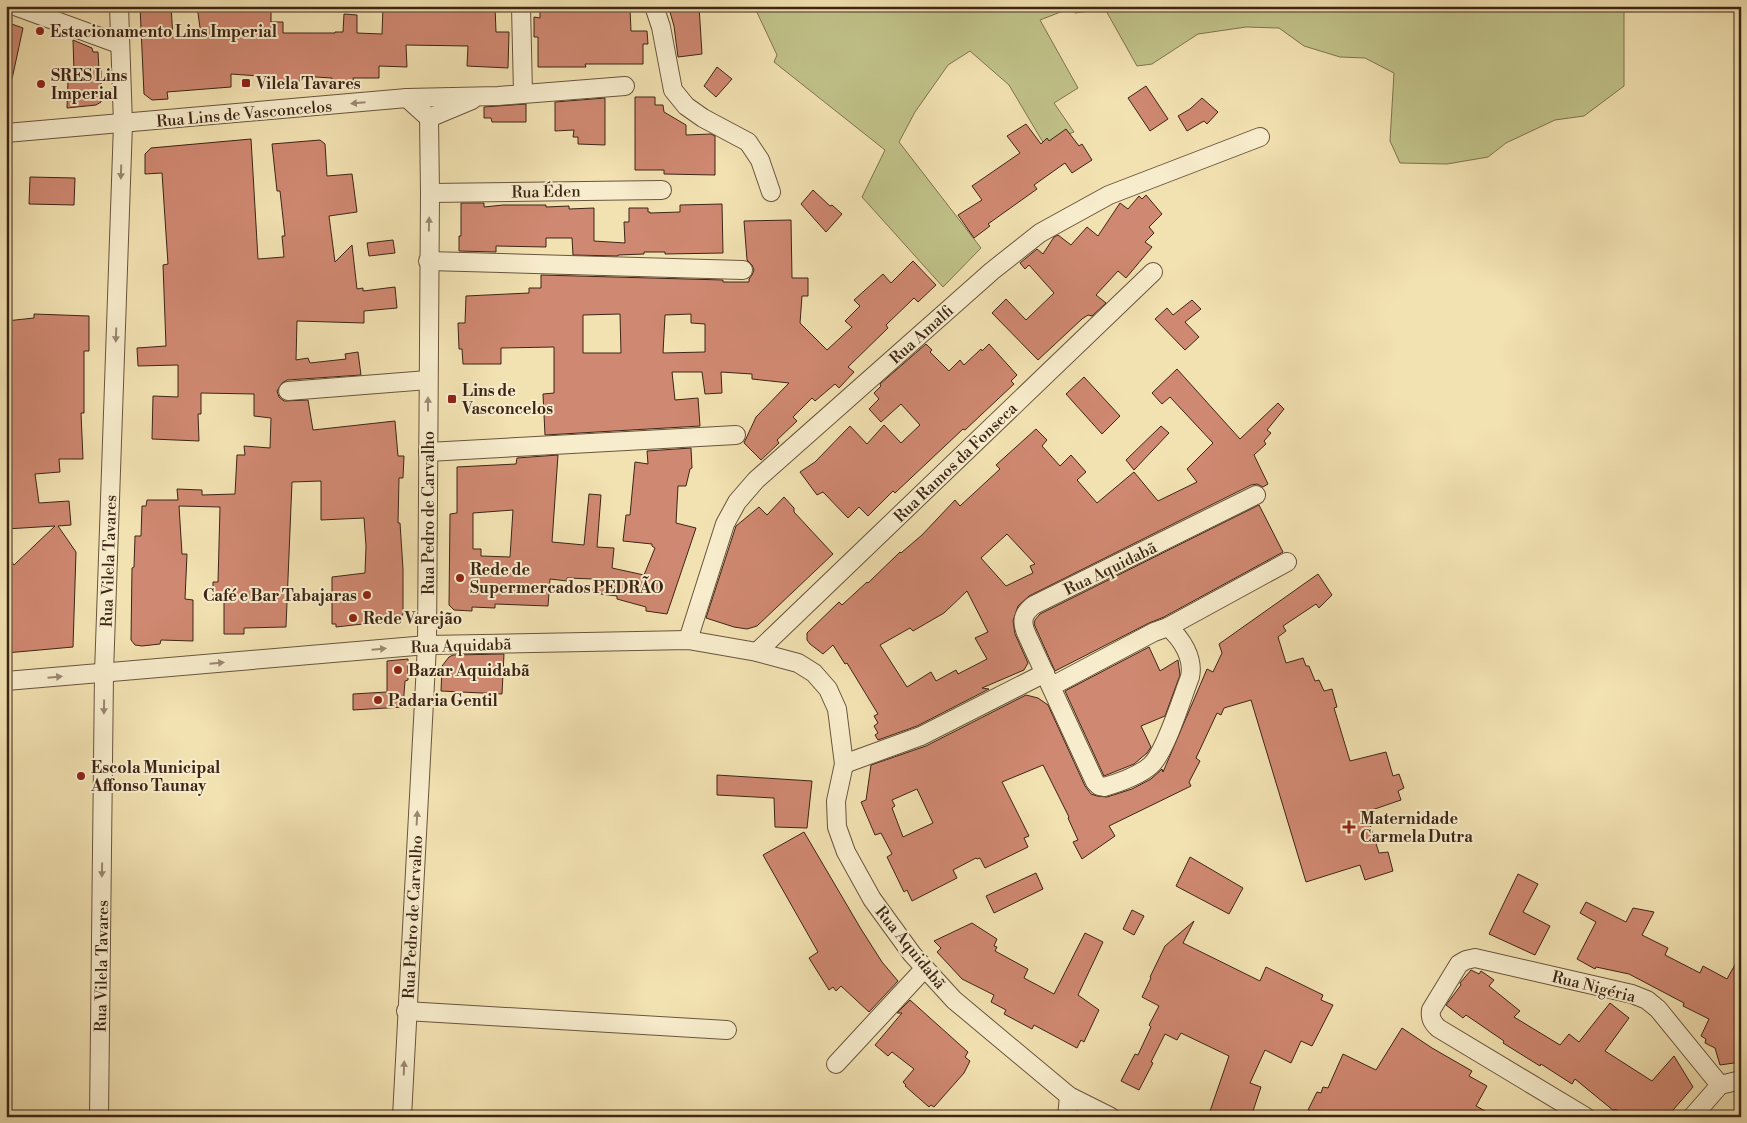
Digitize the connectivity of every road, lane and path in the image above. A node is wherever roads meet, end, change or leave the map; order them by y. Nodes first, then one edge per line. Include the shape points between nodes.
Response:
1 (16, 6) edge
2 (118, 6) edge
3 (521, 6) edge
4 (654, 6) edge
5 (119, 44) junction
6 (625, 86) dead end
7 (522, 93) junction
8 (482, 96) junction
9 (406, 98) junction
10 (429, 118) junction
11 (123, 124) junction
12 (6, 133) edge
13 (1260, 137) dead end
14 (662, 190) dead end
15 (430, 192) junction
16 (771, 192) dead end
17 (428, 261) junction
18 (743, 270) dead end
19 (1153, 272) dead end
20 (428, 380) junction
21 (288, 391) dead end
22 (736, 435) dead end
23 (428, 452) junction
24 (1256, 495) dead end
25 (1287, 562) dead end
26 (1168, 626) junction
27 (688, 640) junction
28 (427, 645) junction
29 (757, 652) junction
30 (104, 672) junction
31 (1048, 680) junction
32 (6, 681) edge
33 (844, 764) junction
34 (925, 968) junction
35 (406, 1011) junction
36 (727, 1030) dead end
37 (836, 1064) dead end
38 (1741, 1080) edge
39 (1720, 1085) junction
40 (1069, 1096) junction
41 (99, 1117) edge
42 (402, 1117) edge
43 (1066, 1117) edge
44 (1112, 1117) edge
45 (1586, 1117) edge
46 (1692, 1117) edge

1 - 5 street
2 - 5 street, Rua Vilela Tavares
3 - 7 street
4 - 16 street via 673,90 686,106 703,118 748,142 760,160
5 - 11 street, Rua Vilela Tavares
6 - 7 street, Rua Lins de Vasconcelos
7 - 8 street, Rua Lins de Vasconcelos
8 - 9 street, Rua Lins de Vasconcelos
8 - 10 street, Rua Lins de Vasconcelos
9 - 10 street
9 -> 11 street, Rua Lins de Vasconcelos
10 - 15 street, Rua Pedro de Carvalho
11 - 12 street, Rua Lins de Vasconcelos
11 -> 30 street, Rua Vilela Tavares
13 - 27 street, Rua Amalfi via 1109,195 1040,233 992,271 756,480 737,502 725,524
14 - 15 street, Rua Éden
17 -> 15 street, Rua Pedro de Carvalho
17 - 18 street
17 - 20 street, Rua Pedro de Carvalho
19 - 29 street, Rua Ramos da Fonseca
20 - 21 street
23 -> 20 street, Rua Pedro de Carvalho
22 - 23 street
23 - 28 street, Rua Pedro de Carvalho
24 - 31 street, Rua Aquidabã via 1028,610 1023,627
25 - 26 street
26 - 31 street
26 - 31 street, Rua Aquidabã via 1189,657 1192,668 1158,758 1150,767 1136,774 1104,787 1096,782
27 - 28 street, Rua Aquidabã
27 - 29 street, Rua Aquidabã
30 -> 28 street, Rua Aquidabã
35 -> 28 street, Rua Pedro de Carvalho
29 - 33 street, Rua Aquidabã via 798,663 814,673 828,689 837,709
32 -> 30 street, Rua Aquidabã
30 -> 41 street, Rua Vilela Tavares
31 - 33 street via 921,736
33 - 34 street, Rua Aquidabã via 836,801 837,827 846,852 872,899
34 - 37 street
34 - 40 street, Rua Aquidabã via 954,1000
35 - 36 street
42 -> 35 street, Rua Pedro de Carvalho
38 - 39 street
39 - 45 street, Rua Nigéria via 1647,1000 1475,958 1459,964 1431,1010 1433,1023
39 - 46 street
40 - 43 street
40 - 44 street, Rua Aquidabã

